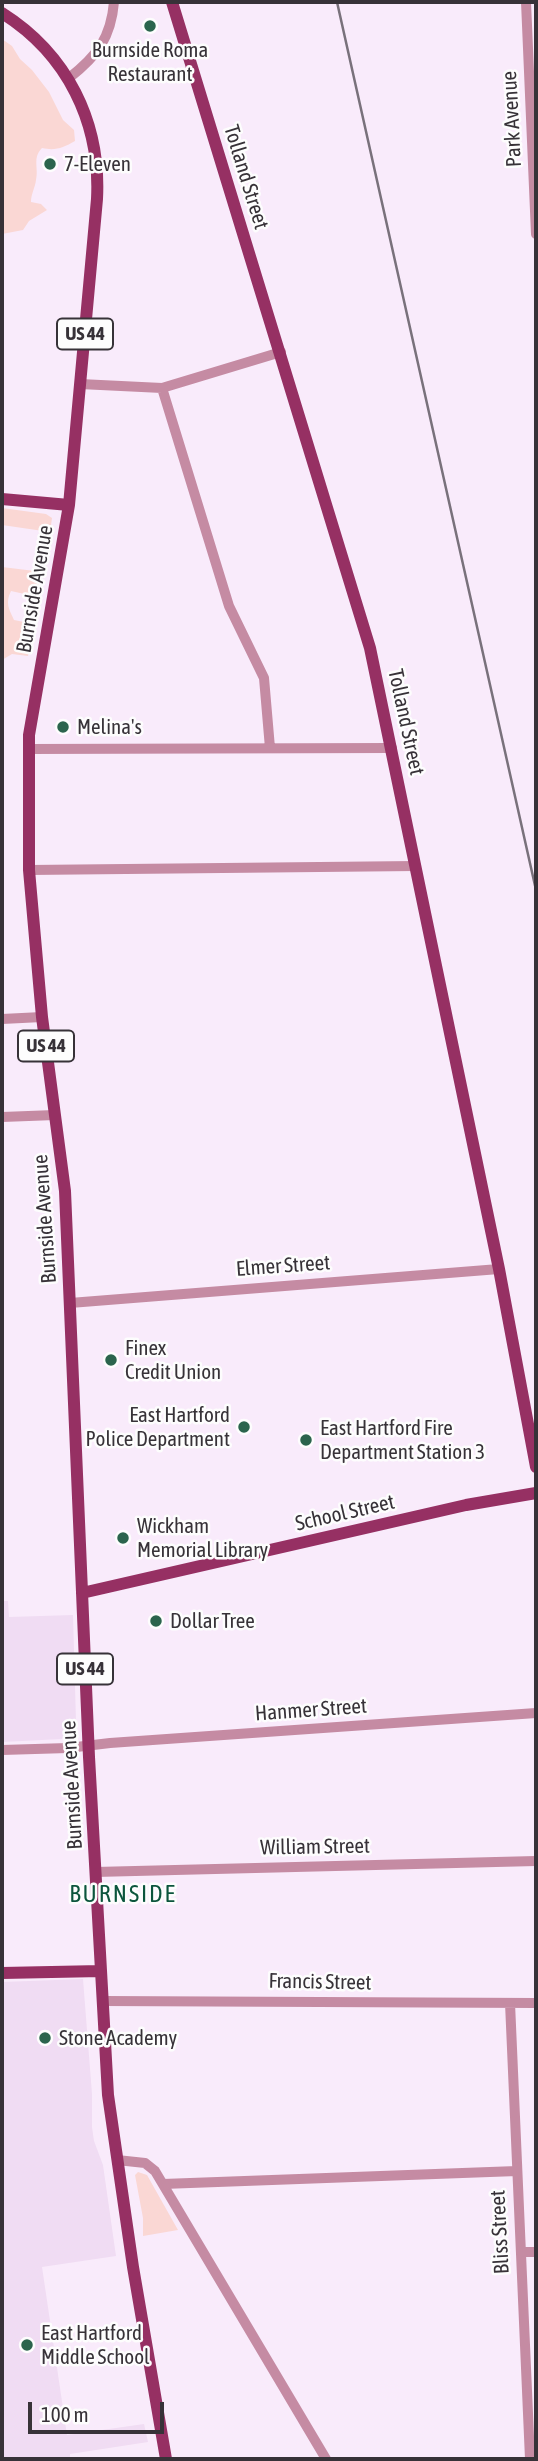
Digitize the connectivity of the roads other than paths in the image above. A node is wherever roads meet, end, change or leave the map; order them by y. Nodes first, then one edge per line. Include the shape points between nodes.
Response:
1 (114, 2) edge
2 (172, 2) edge
3 (526, 2) edge
4 (2, 13) edge
5 (531, 19) edge
6 (69, 78) junction
7 (536, 219) edge
8 (536, 234) edge
9 (281, 352) junction
10 (80, 384) junction
11 (162, 388) junction
12 (2, 499) edge
13 (69, 505) junction
14 (270, 748) junction
15 (392, 748) junction
16 (28, 749) junction
17 (416, 866) junction
18 (29, 870) junction
19 (42, 1017) junction
20 (2, 1019) edge
21 (55, 1115) junction
22 (2, 1117) edge
23 (499, 1269) junction
24 (70, 1303) junction
25 (536, 1467) edge
26 (536, 1493) edge
27 (82, 1593) junction
28 (536, 1713) edge
29 (88, 1745) junction
30 (2, 1750) edge
31 (536, 1861) edge
32 (95, 1872) junction
33 (101, 1971) junction
34 (2, 1973) edge
35 (103, 2000) junction
36 (510, 2003) junction
37 (536, 2003) edge
38 (117, 2160) junction
39 (517, 2171) junction
40 (163, 2184) junction
41 (521, 2252) junction
42 (536, 2252) edge
43 (166, 2459) edge
44 (327, 2459) edge
45 (530, 2459) edge

1 - 6 street via 104,42
2 - 9 main road, Tolland Street
3 - 5 street, Park Avenue
4 - 6 main road, Burnside Avenue / US 44 via 35,37
5 - 7 street, Park Avenue
6 - 10 main road, Burnside Avenue / US 44 via 92,134 98,180
7 - 8 street, Park Avenue
9 - 11 street
9 - 15 main road, Tolland Street via 370,648
10 - 11 street
10 - 13 main road, Burnside Avenue / US 44
11 - 14 street via 229,606 264,678
12 - 13 main road
13 - 16 main road, Burnside Avenue / US 44
14 - 15 street
14 - 16 street
15 - 17 main road, Tolland Street
16 - 18 main road, Burnside Avenue / US 44
17 - 18 street
17 - 23 main road, Tolland Street
18 - 19 main road, Burnside Avenue / US 44
19 - 20 street
19 - 21 main road, Burnside Avenue / US 44
21 - 22 street
21 - 24 main road, Burnside Avenue / US 44 via 65,1191
23 - 24 street, Elmer Street
23 - 25 main road, Tolland Street
24 - 27 main road, Burnside Avenue / US 44
26 - 27 main road, School Street
27 - 29 main road, Burnside Avenue / US 44
28 - 29 street, Hanmer Street
29 - 30 street, Hanmer Street
29 - 32 main road, Burnside Avenue / US 44
31 - 32 street, William Street
32 - 33 main road, Burnside Avenue / US 44
33 - 34 main road
33 - 35 main road, Burnside Avenue / US 44
35 - 36 street, Francis Street
35 - 38 main road, Burnside Avenue / US 44
36 - 37 street, Francis Street
36 - 39 street, Bliss Street
38 - 40 street via 145,2163
38 - 43 main road, Burnside Avenue / US 44
39 - 40 street
39 - 41 street, Bliss Street
40 - 44 street
41 - 42 street
41 - 45 street, Bliss Street

